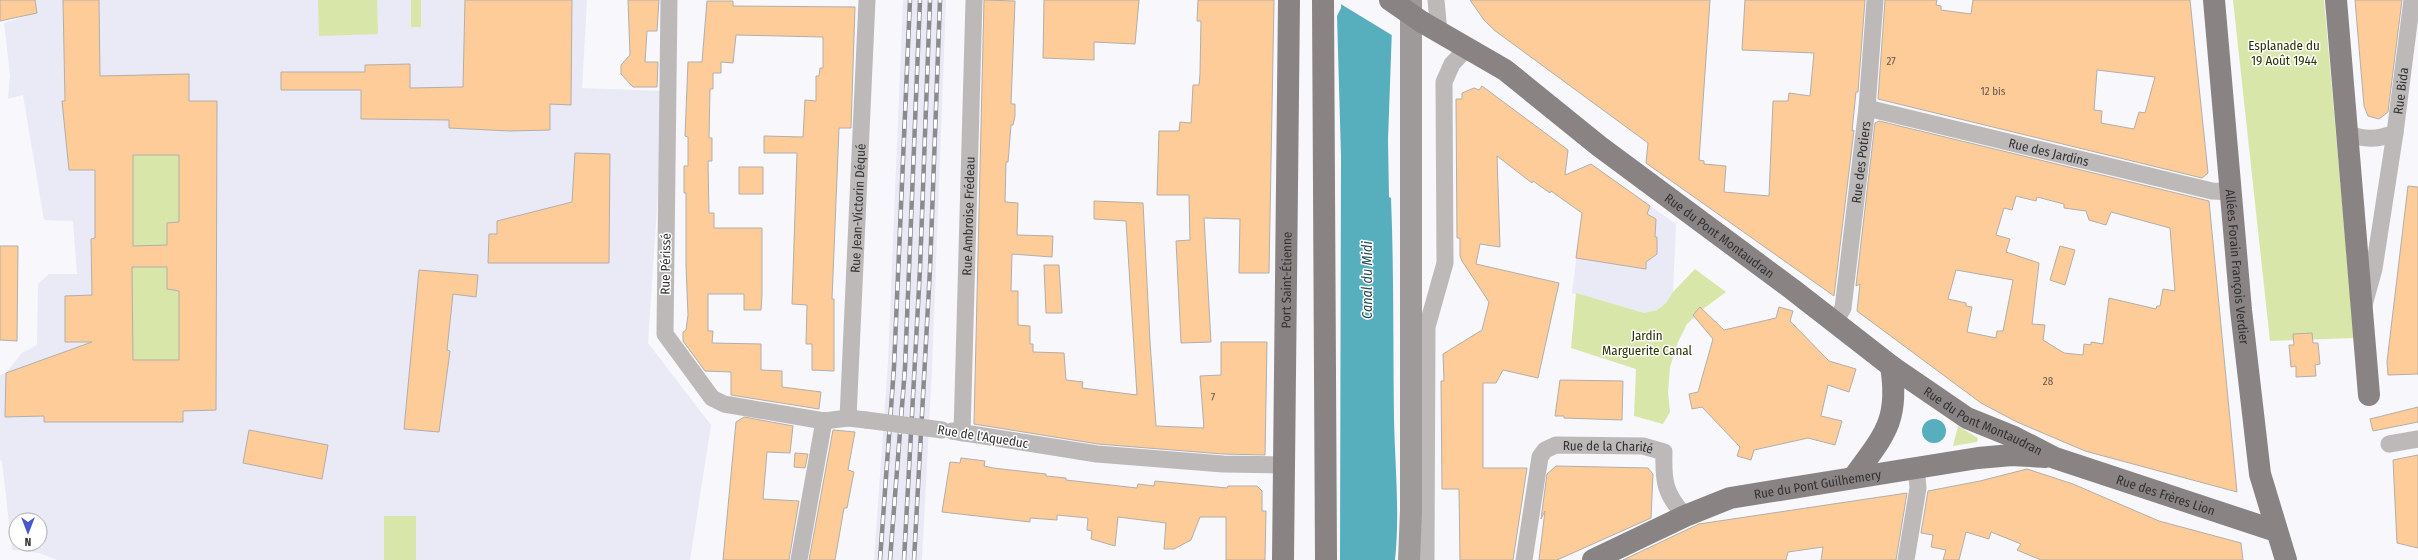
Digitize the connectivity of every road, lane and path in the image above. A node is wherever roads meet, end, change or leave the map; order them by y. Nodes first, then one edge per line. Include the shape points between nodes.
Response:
1 (669, 0) edge
2 (866, 0) edge
3 (974, 0) edge
4 (1289, 0) edge
5 (1323, 0) edge
6 (1390, 0) edge
7 (1411, 0) edge
8 (1436, 0) edge
9 (1876, 0) edge
10 (2214, 0) edge
11 (2336, 0) edge
12 (2412, 0) edge
13 (1431, 27) junction
14 (1468, 47) junction
15 (1867, 108) junction
16 (2347, 133) junction
17 (2395, 133) junction
18 (2232, 192) junction
19 (2362, 313) junction
20 (1835, 322) junction
21 (1891, 366) junction
22 (2369, 395) dead end
23 (848, 418) junction
24 (824, 421) junction
25 (962, 433) junction
26 (2418, 439) edge
27 (2388, 444) dead end
28 (2056, 458) junction
29 (1283, 465) junction
30 (1916, 467) junction
31 (1852, 478) junction
32 (1684, 516) junction
33 (2276, 531) junction
34 (1415, 559) edge
35 (799, 560) edge
36 (1283, 560) edge
37 (1326, 560) edge
38 (1524, 560) edge
39 (1593, 560) edge
40 (1906, 560) edge
41 (2286, 560) edge

1 - 24 street, Rue Périssé via 665,334 712,398 724,404
2 - 23 street, Rue Jean-Victorin Déqué
3 - 25 street, Rue Ambroise Frédeau
4 - 29 main road, Port Saint-Étienne
5 - 37 main road
6 - 13 main road, Rue du Pont Montaudran, bridge
7 - 34 main road
8 - 13 street
9 - 15 street, Rue des Potiers
10 - 18 main road, Allées Forain François Verdier
11 - 16 main road
12 - 17 street, Rue Bida
13 - 14 main road, Rue du Pont Montaudran
14 - 20 main road, Rue du Pont Montaudran via 1505,70 1599,146
14 - 34 street via 1452,64 1444,82 1445,263 1427,327
15 - 18 street, Rue des Jardins via 2212,190
15 - 20 street, Rue des Potiers via 1843,308
16 - 17 street, Rue Bida via 2372,139
16 - 19 main road
17 - 19 street via 2374,269
18 - 33 main road, Allées Forain François Verdier via 2241,310 2260,474
19 - 22 main road
20 - 21 main road, Rue du Pont Montaudran
21 - 28 main road, Rue du Pont Montaudran via 1967,418
21 - 31 main road via 1894,400 1890,422 1881,439
23 - 24 street, Rue de l'Aqueduc
23 - 25 street, Rue de l'Aqueduc, bridge
24 - 35 street
25 - 29 street, Rue de l'Aqueduc via 1097,454 1223,464
26 - 27 street
28 - 30 main road, Rue du Pont Guilhemery via 1997,456
28 - 33 main road, Rue des Frères Lion
29 - 36 main road, Port Saint-Étienne
30 - 31 main road, Rue du Pont Guilhemery
30 - 40 street via 1918,488
31 - 32 main road, Rue du Pont Guilhemery via 1730,498
32 - 38 street, Rue de la Charité via 1665,488 1664,452 1635,446 1556,445 1545,450 1538,465
32 - 39 main road, Rue du Pont Guilhemery
33 - 41 main road, Allées Forain François Verdier

